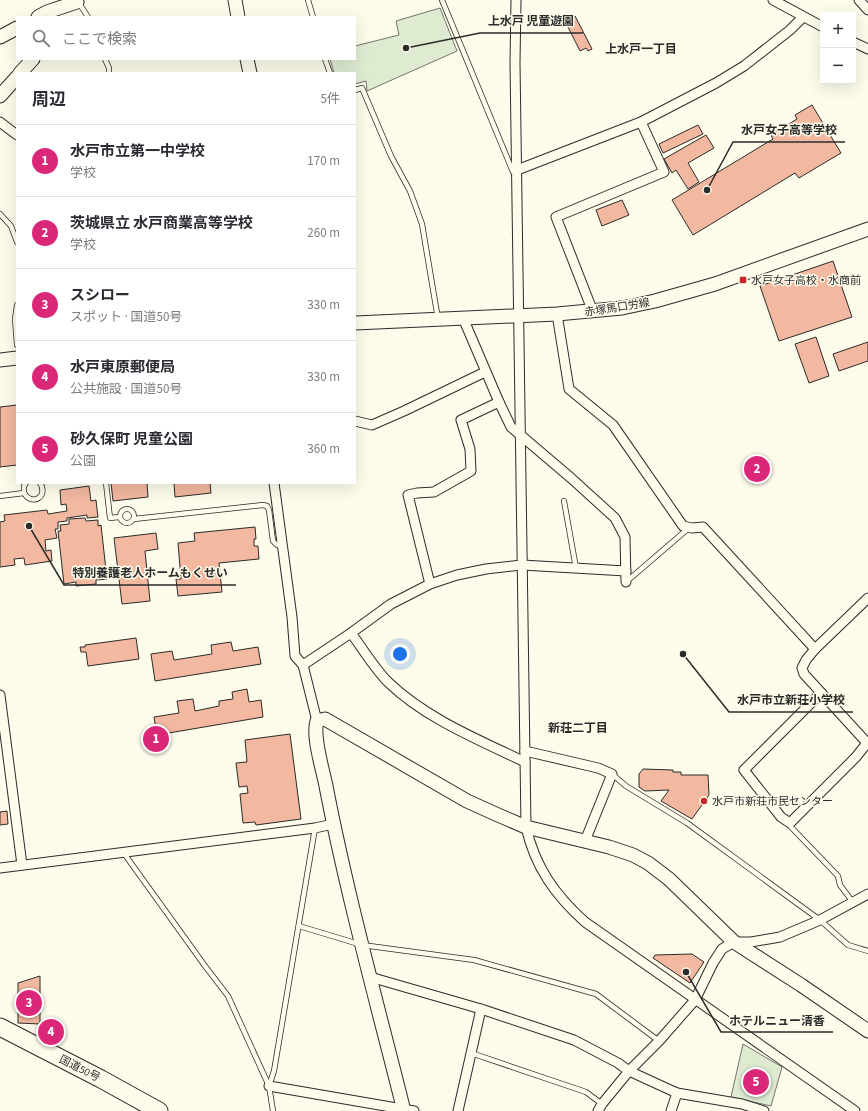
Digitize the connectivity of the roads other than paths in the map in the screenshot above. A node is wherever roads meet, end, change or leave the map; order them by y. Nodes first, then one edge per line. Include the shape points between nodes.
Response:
1 (235, 0) edge
2 (308, 0) edge
3 (442, 0) edge
4 (773, 0) edge
5 (860, 0) edge
6 (79, 1) edge
7 (517, 1) edge
8 (868, 10) edge
9 (40, 16) edge
10 (68, 16) edge
11 (87, 16) edge
12 (238, 16) edge
13 (313, 16) edge
14 (803, 17) junction
15 (820, 26) edge
16 (16, 29) edge
17 (0, 38) edge
18 (856, 43) edge
19 (868, 49) edge
20 (32, 60) edge
21 (105, 60) edge
22 (247, 60) edge
23 (325, 60) edge
24 (21, 72) edge
25 (109, 72) edge
26 (250, 72) edge
27 (330, 72) edge
28 (16, 78) edge
29 (356, 90) edge
30 (0, 96) edge
31 (0, 122) edge
32 (641, 122) junction
33 (16, 134) edge
34 (517, 170) junction
35 (0, 214) edge
36 (868, 229) edge
37 (16, 239) edge
38 (16, 312) edge
39 (593, 312) junction
40 (557, 314) junction
41 (519, 316) junction
42 (463, 318) junction
43 (438, 320) junction
44 (356, 323) edge
45 (16, 332) edge
46 (16, 358) edge
47 (0, 360) edge
48 (485, 372) junction
49 (499, 402) junction
50 (356, 421) edge
51 (520, 434) junction
52 (25, 484) edge
53 (41, 484) edge
54 (106, 484) edge
55 (274, 484) edge
56 (24, 493) junction
57 (0, 496) edge
58 (564, 501) dead end
59 (119, 517) junction
60 (134, 519) junction
61 (690, 528) junction
62 (282, 545) junction
63 (522, 565) junction
64 (576, 568) junction
65 (626, 571) junction
66 (626, 582) joint
67 (430, 584) junction
68 (868, 598) edge
69 (351, 633) junction
70 (815, 650) junction
71 (303, 665) junction
72 (821, 693) junction
73 (0, 695) edge
74 (317, 720) junction
75 (868, 743) edge
76 (525, 751) junction
77 (525, 762) junction
78 (612, 774) junction
79 (790, 823) junction
80 (333, 824) junction
81 (526, 827) junction
82 (315, 828) junction
83 (585, 841) junction
84 (123, 852) junction
85 (22, 865) junction
86 (0, 868) edge
87 (868, 894) edge
88 (852, 901) junction
89 (820, 920) junction
90 (299, 926) junction
91 (734, 942) junction
92 (362, 945) junction
93 (868, 951) edge
94 (370, 977) junction
95 (695, 1000) junction
96 (481, 1009) junction
97 (0, 1027) edge
98 (868, 1031) edge
99 (659, 1041) junction
100 (471, 1053) junction
101 (629, 1071) junction
102 (269, 1086) junction
103 (676, 1093) junction
104 (600, 1108) edge
105 (408, 1110) edge
106 (159, 1111) edge
107 (273, 1111) edge
108 (458, 1111) edge
109 (671, 1111) edge
110 (764, 1111) edge
111 (855, 1111) edge

1 - 12 street
2 - 13 lane
3 - 34 lane via 513,172
4 - 14 street
5 - 8 street
6 - 9 street
6 - 10 street
6 - 11 lane
7 - 34 street
14 - 15 street
14 - 32 street via 744,66
16 - 17 street
18 - 19 street
20 - 24 street
21 - 25 lane
22 - 26 street
23 - 27 lane
28 - 30 street
29 - 43 lane via 362,88 391,156 410,191 422,224
31 - 33 street
32 - 34 street
32 - 39 street via 664,172 556,217
34 - 41 street
35 - 37 lane via 11,226
36 - 39 street, 赤塚馬口労線 via 715,284 655,301
38 - 45 lane
39 - 40 street, 赤塚馬口労線
40 - 41 street, 赤塚馬口労線
40 - 61 street via 569,389 613,425 683,526
41 - 42 street, 赤塚馬口労線
41 - 51 street
42 - 43 street, 赤塚馬口労線
42 - 48 street
43 - 44 street, 赤塚馬口労線
46 - 47 street
48 - 49 street
48 - 50 street via 372,425
49 - 51 street via 512,427
49 - 67 street via 461,420 470,449 471,471 434,492 408,495
51 - 63 street
51 - 65 street via 615,518 625,536
52 - 56 lane
53 - 56 lane via 42,492 37,499 32,500
54 - 59 lane via 110,518
55 - 62 street
56 - 57 lane
58 - 64 lane
59 - 60 lane via 126,523
59 - 60 lane via 122,510 128,508 133,512
60 - 62 lane via 264,504 269,510 273,542
61 - 66 lane
61 - 70 street via 703,527
62 - 71 street via 295,656
63 - 64 street
63 - 67 street via 486,568
63 - 76 street
64 - 65 street
65 - 66 street
67 - 69 street via 391,604
68 - 70 street
69 - 71 street
69 - 77 street via 387,682 414,703 432,715
70 - 72 street via 802,668 804,674
71 - 74 street
72 - 75 street
72 - 79 street via 744,770 781,816
73 - 85 street
74 - 80 street via 317,741
74 - 81 street via 326,719 467,801
75 - 79 street
76 - 77 street
76 - 78 street via 598,768
77 - 81 street
78 - 83 street
78 - 89 lane via 626,786 687,823
79 - 88 lane via 791,828 838,876 840,885
80 - 82 street
80 - 92 street
81 - 83 street
81 - 95 street via 534,854 560,898 585,922
82 - 84 street
82 - 90 lane
83 - 91 street via 633,855 648,863 669,879
84 - 85 street
84 - 102 lane via 228,996
85 - 86 street
87 - 88 street
88 - 89 street
89 - 91 street via 780,937
89 - 93 lane via 848,945
90 - 92 lane
90 - 102 lane via 274,1071
91 - 95 street via 722,949
91 - 98 street
92 - 94 street
92 - 99 lane via 474,960 596,994
94 - 96 street
94 - 105 street
95 - 99 street
95 - 111 street
96 - 100 street
96 - 101 street via 574,1040
97 - 106 highway, 国道50号
99 - 101 street
100 - 104 lane via 586,1092
100 - 108 street
101 - 103 street
101 - 104 street
102 - 105 street
102 - 107 lane
103 - 109 street
103 - 110 street via 742,1104

